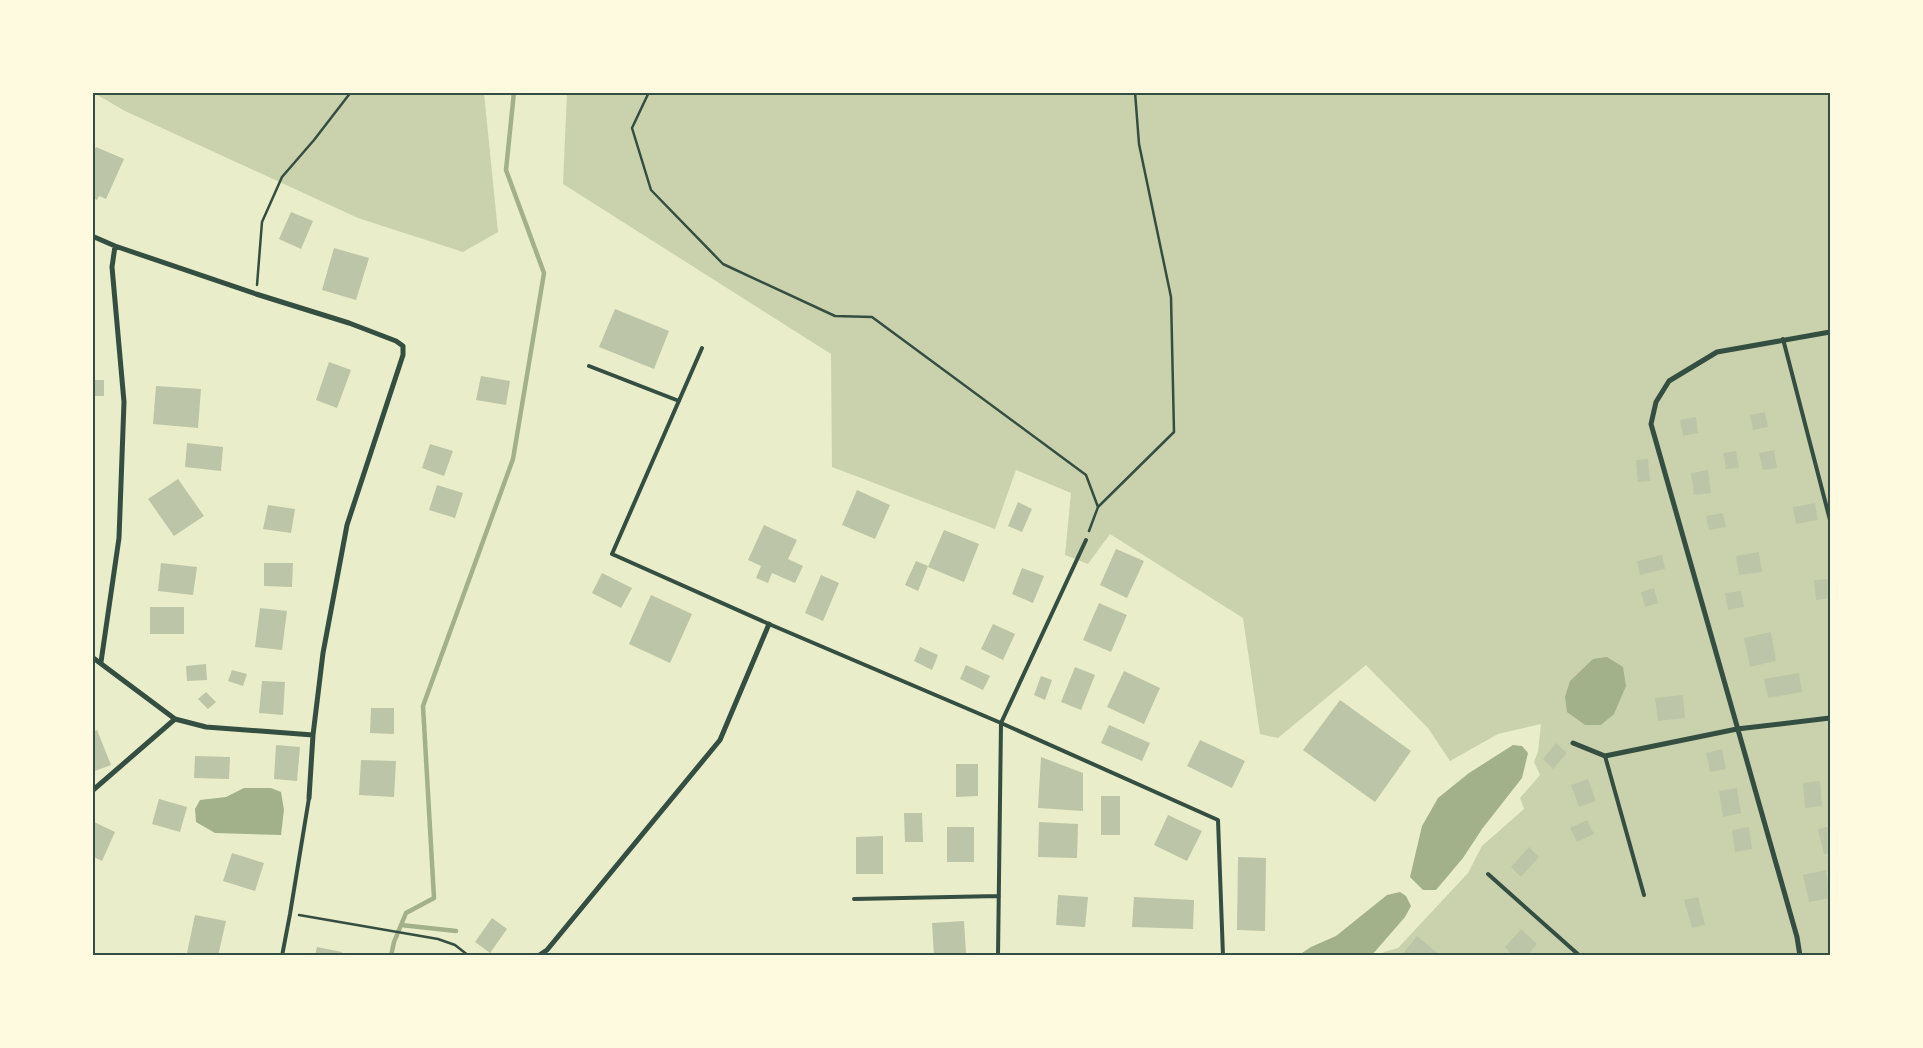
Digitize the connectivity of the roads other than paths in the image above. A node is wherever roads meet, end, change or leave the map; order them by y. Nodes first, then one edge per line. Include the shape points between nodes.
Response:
1 (92, 236) edge
2 (115, 246) junction
3 (1830, 332) edge
4 (1783, 339) junction
5 (702, 348) dead end
6 (590, 366) dead end
7 (679, 401) junction
8 (1830, 520) edge
9 (1086, 540) road end
10 (769, 624) junction
11 (92, 657) edge
12 (101, 662) junction
13 (1830, 718) edge
14 (175, 719) junction
15 (1001, 723) junction
16 (1737, 729) junction
17 (313, 735) junction
18 (1573, 743) dead end
19 (1605, 756) junction
20 (92, 791) edge
21 (309, 798) joint
22 (1488, 874) dead end
23 (1644, 895) dead end
24 (999, 896) junction
25 (854, 898) dead end
26 (282, 956) edge
27 (538, 956) edge
28 (998, 956) edge
29 (1223, 956) edge
30 (1580, 956) edge
31 (1800, 956) edge

1 - 2 street
2 - 12 street via 112,266 124,402 119,538
2 - 17 street via 349,323 403,346 348,525 323,653
3 - 4 street
4 - 8 lane
4 - 16 street via 1717,352 1669,381 1656,402 1651,424
5 - 7 lane
6 - 7 lane
7 - 10 lane via 612,554
9 - 15 lane
10 - 15 lane
10 - 27 street via 720,740 547,950
11 - 12 street
12 - 14 street
13 - 16 street
14 - 17 street via 206,727
14 - 20 street
15 - 24 lane
15 - 29 lane via 1218,820
16 - 19 street
16 - 31 street
17 - 21 street
18 - 19 street
19 - 23 lane
21 - 26 lane
22 - 30 lane
24 - 25 lane
24 - 28 lane

